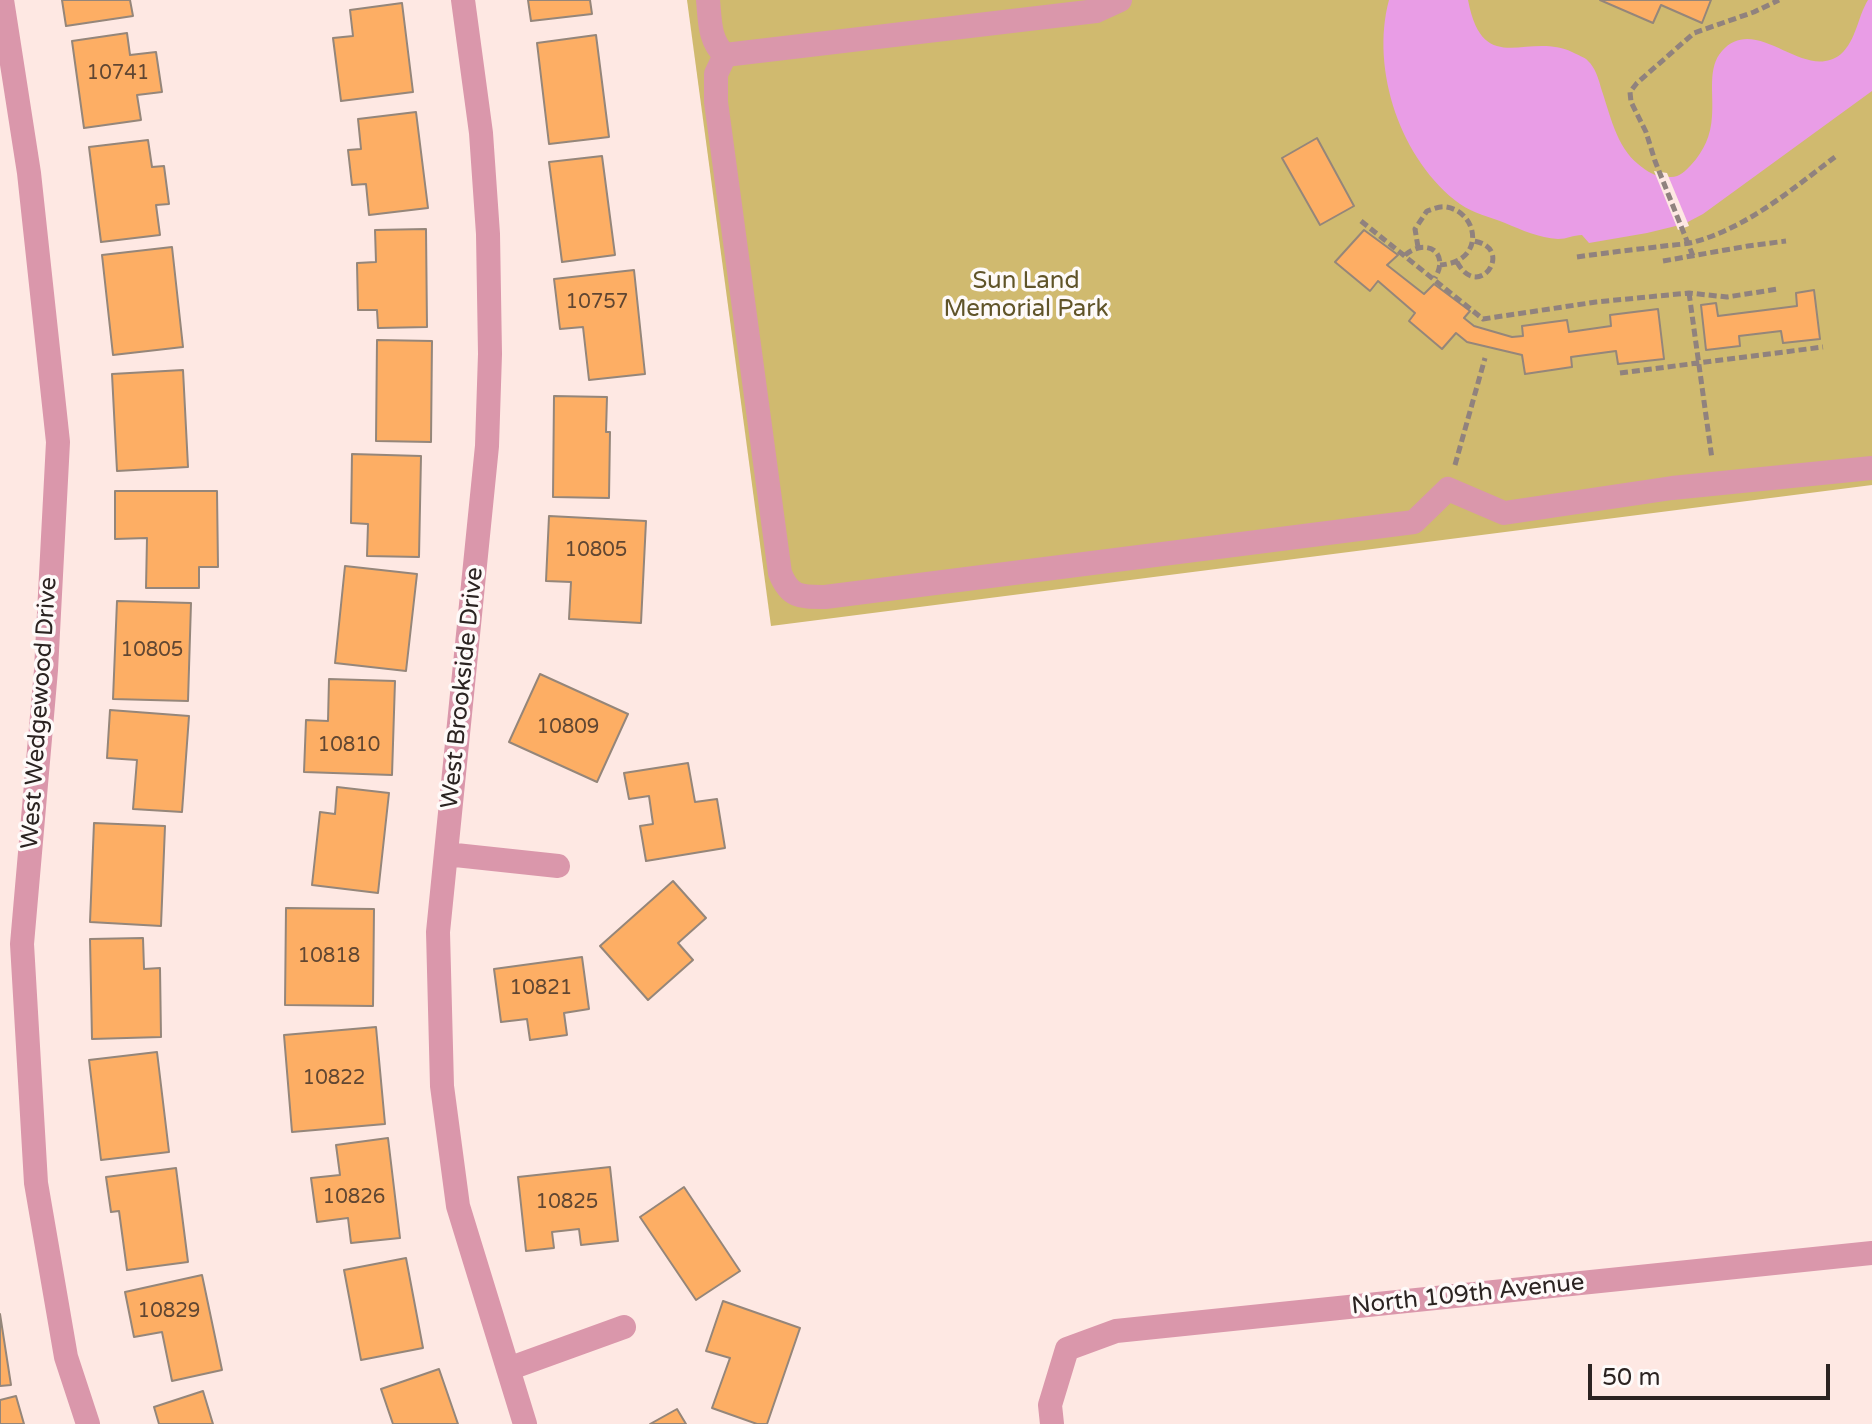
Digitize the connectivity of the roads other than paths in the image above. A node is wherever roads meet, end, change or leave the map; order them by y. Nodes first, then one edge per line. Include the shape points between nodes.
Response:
1 (2, 0) edge
2 (463, 0) edge
3 (708, 0) edge
4 (1120, 0) edge
5 (725, 55) junction
6 (1872, 468) edge
7 (446, 854) junction
8 (558, 866) dead end
9 (1872, 1253) edge
10 (624, 1327) dead end
11 (508, 1369) junction
12 (88, 1424) edge
13 (525, 1424) edge
14 (1052, 1424) edge

1 - 12 street, West Wedgewood Drive via 29,173 58,442 46,670 22,944 36,1183 66,1357
2 - 7 street, West Brookside Drive via 481,133 490,354 487,446
3 - 5 street via 713,40
4 - 5 street via 1096,11
5 - 6 street via 716,74 716,102 780,573 790,591 804,597 1414,522 1448,489 1504,513 1672,488
7 - 8 street
7 - 11 street, West Brookside Drive via 438,932 442,1086 458,1206
9 - 14 street, North 109th Avenue via 1116,1331 1067,1349 1050,1405
10 - 11 street
11 - 13 street, West Brookside Drive

